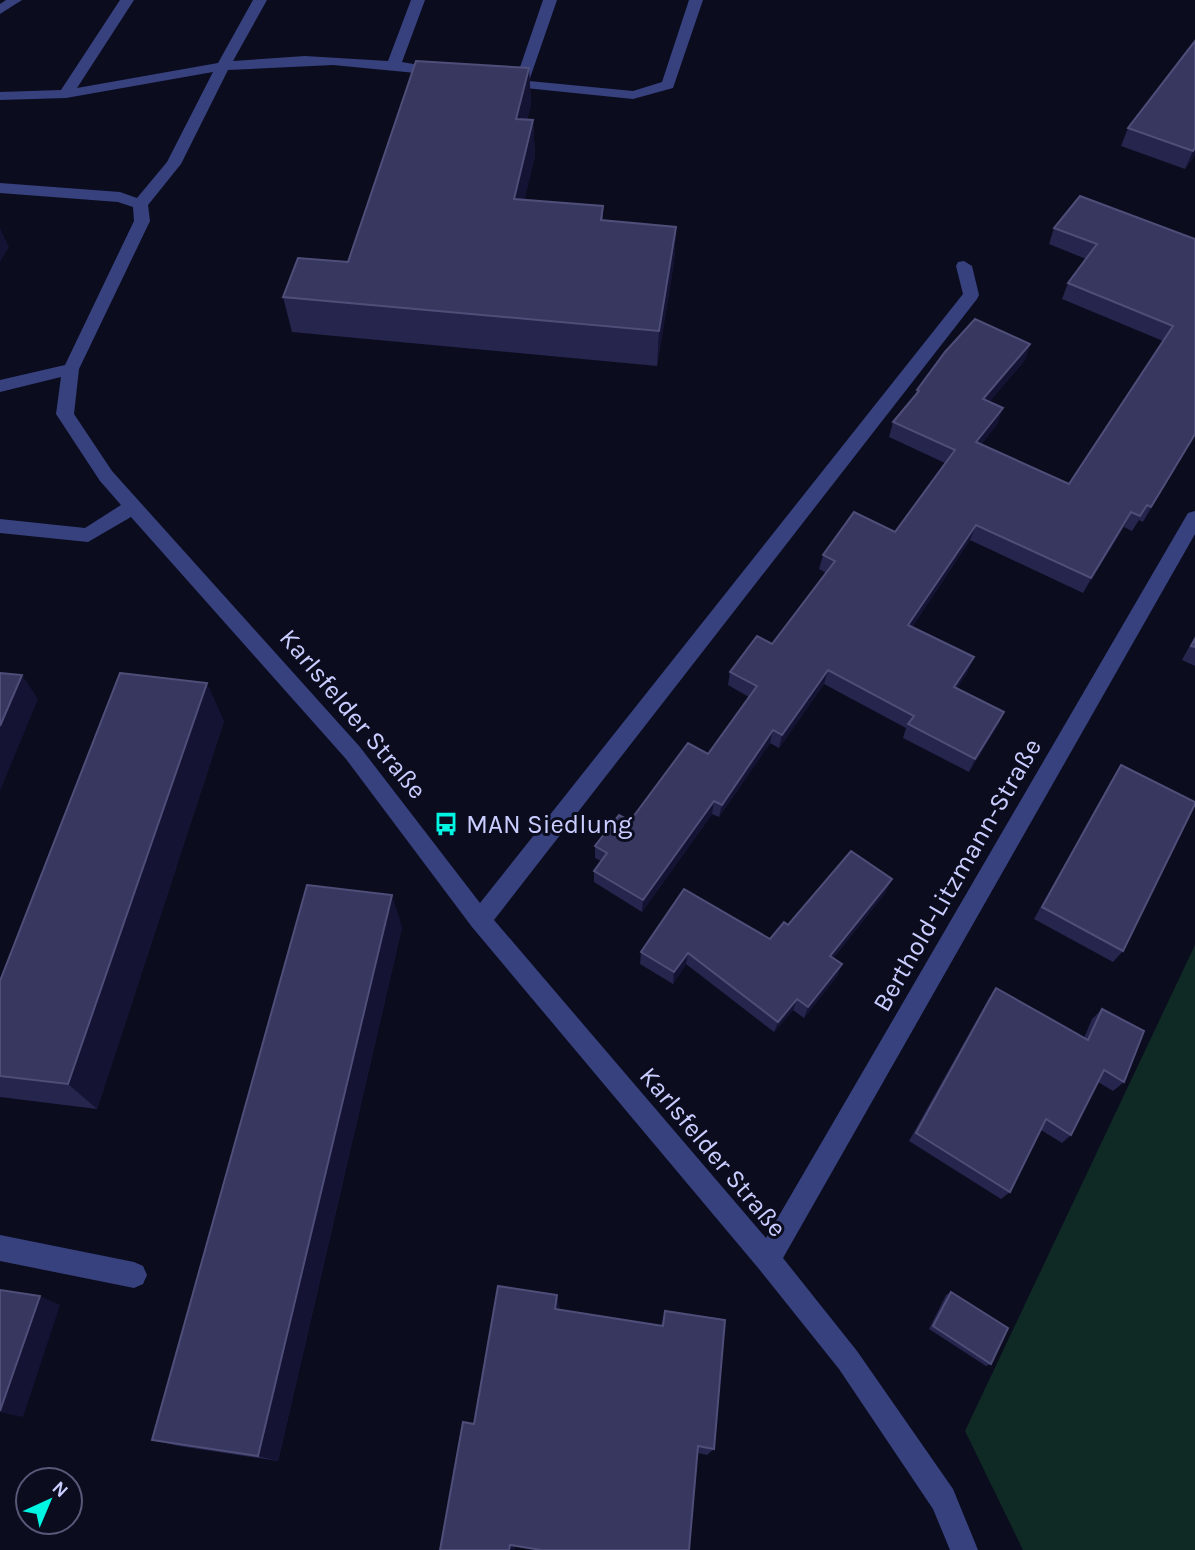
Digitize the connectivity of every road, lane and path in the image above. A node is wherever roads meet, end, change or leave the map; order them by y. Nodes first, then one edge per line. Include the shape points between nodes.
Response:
1 (15, 0) edge
2 (127, 0) edge
3 (260, 0) edge
4 (418, 0) edge
5 (550, 0) edge
6 (696, 0) edge
7 (0, 10) edge
8 (394, 64) junction
9 (222, 66) junction
10 (454, 75) edge
11 (489, 81) edge
12 (521, 84) junction
13 (66, 94) junction
14 (0, 96) edge
15 (0, 188) edge
16 (140, 204) junction
17 (964, 266) dead end
18 (71, 369) junction
19 (0, 386) edge
20 (134, 506) junction
21 (1195, 518) edge
22 (0, 526) edge
23 (480, 920) junction
24 (0, 1248) edge
25 (768, 1260) junction
26 (134, 1275) dead end
27 (964, 1550) edge

1 - 7 street
2 - 13 street
3 - 9 street
4 - 8 street
5 - 12 street
6 - 12 street via 668,85 633,95
8 - 9 street via 298,61
8 - 10 street
9 - 13 street
9 - 16 street via 174,164
11 - 12 street
13 - 14 street
15 - 16 street via 120,197
16 - 18 street, Karlsfelder Straße via 142,221
17 - 23 street via 971,295
18 - 19 street
18 - 20 street, Karlsfelder Straße via 65,414 106,476
20 - 22 street via 88,535
20 - 23 street, Karlsfelder Straße via 352,753
21 - 25 street, Berthold-Litzmann-Straße
23 - 25 street, Karlsfelder Straße
24 - 26 street
25 - 27 street, Karlsfelder Straße via 848,1360 943,1499

